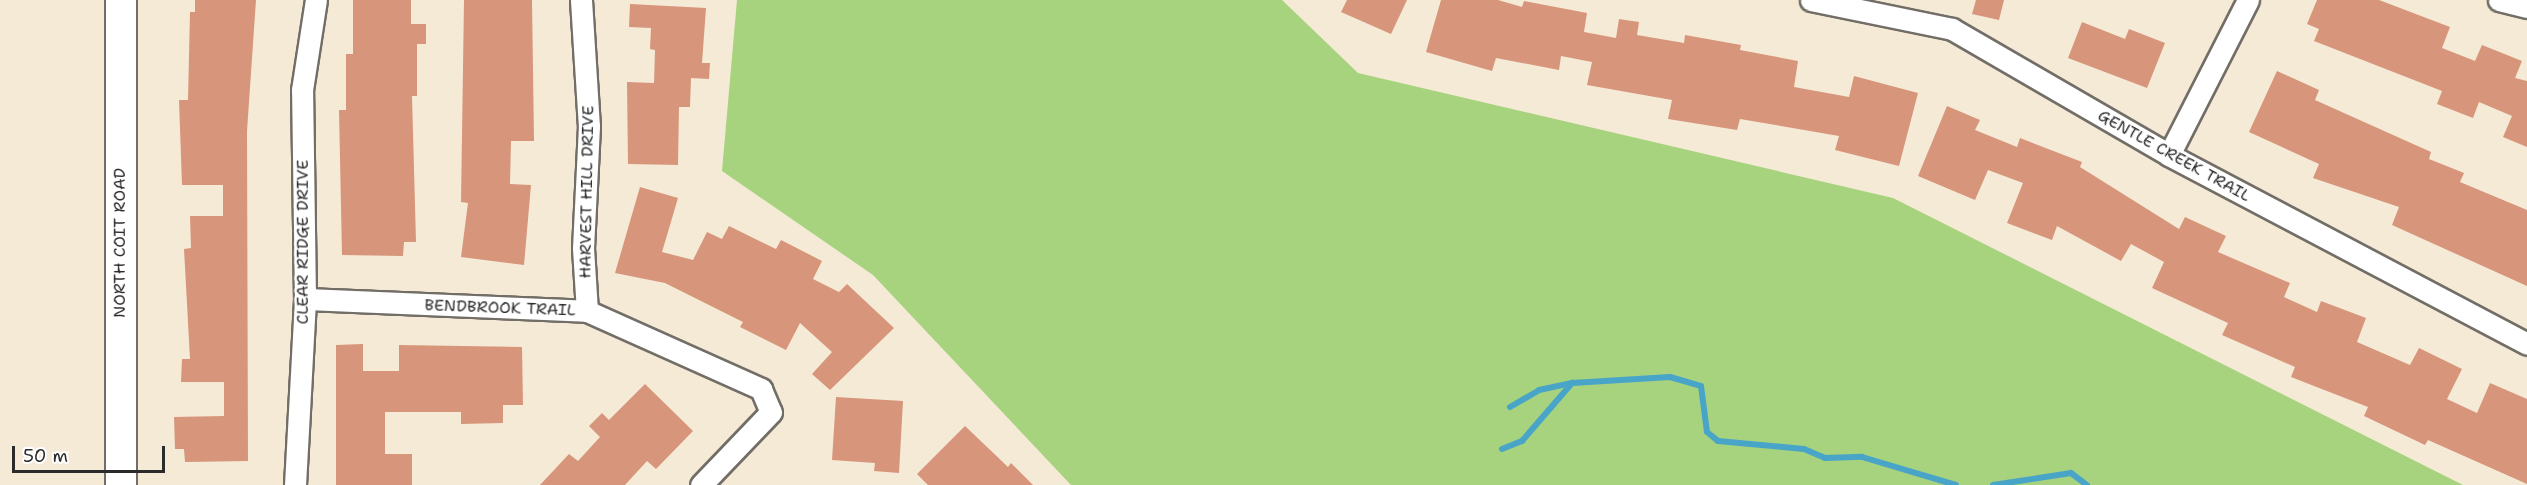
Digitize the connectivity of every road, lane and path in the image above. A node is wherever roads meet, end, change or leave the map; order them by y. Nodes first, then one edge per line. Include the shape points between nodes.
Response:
1 (121, 0) edge
2 (316, 0) edge
3 (581, 0) edge
4 (1811, 0) edge
5 (2248, 0) edge
6 (2499, 0) edge
7 (2527, 7) edge
8 (1915, 9) edge
9 (2169, 156) junction
10 (305, 299) junction
11 (587, 311) junction
12 (2527, 344) edge
13 (121, 485) edge
14 (295, 485) edge
15 (701, 485) edge

1 - 13 street, NORTH COIT ROAD
2 - 10 street, CLEAR RIDGE DRIVE via 302,90
3 - 11 street, HARVEST HILL DRIVE via 590,126 584,248
4 - 8 street, GENTLE CREEK TRAIL
5 - 9 street
6 - 7 street
8 - 9 street, GENTLE CREEK TRAIL
9 - 12 street, GENTLE CREEK TRAIL
10 - 11 street, BENDBROOK TRAIL
10 - 14 street, CLEAR RIDGE DRIVE
11 - 15 street, BENDBROOK TRAIL via 761,389 771,412

